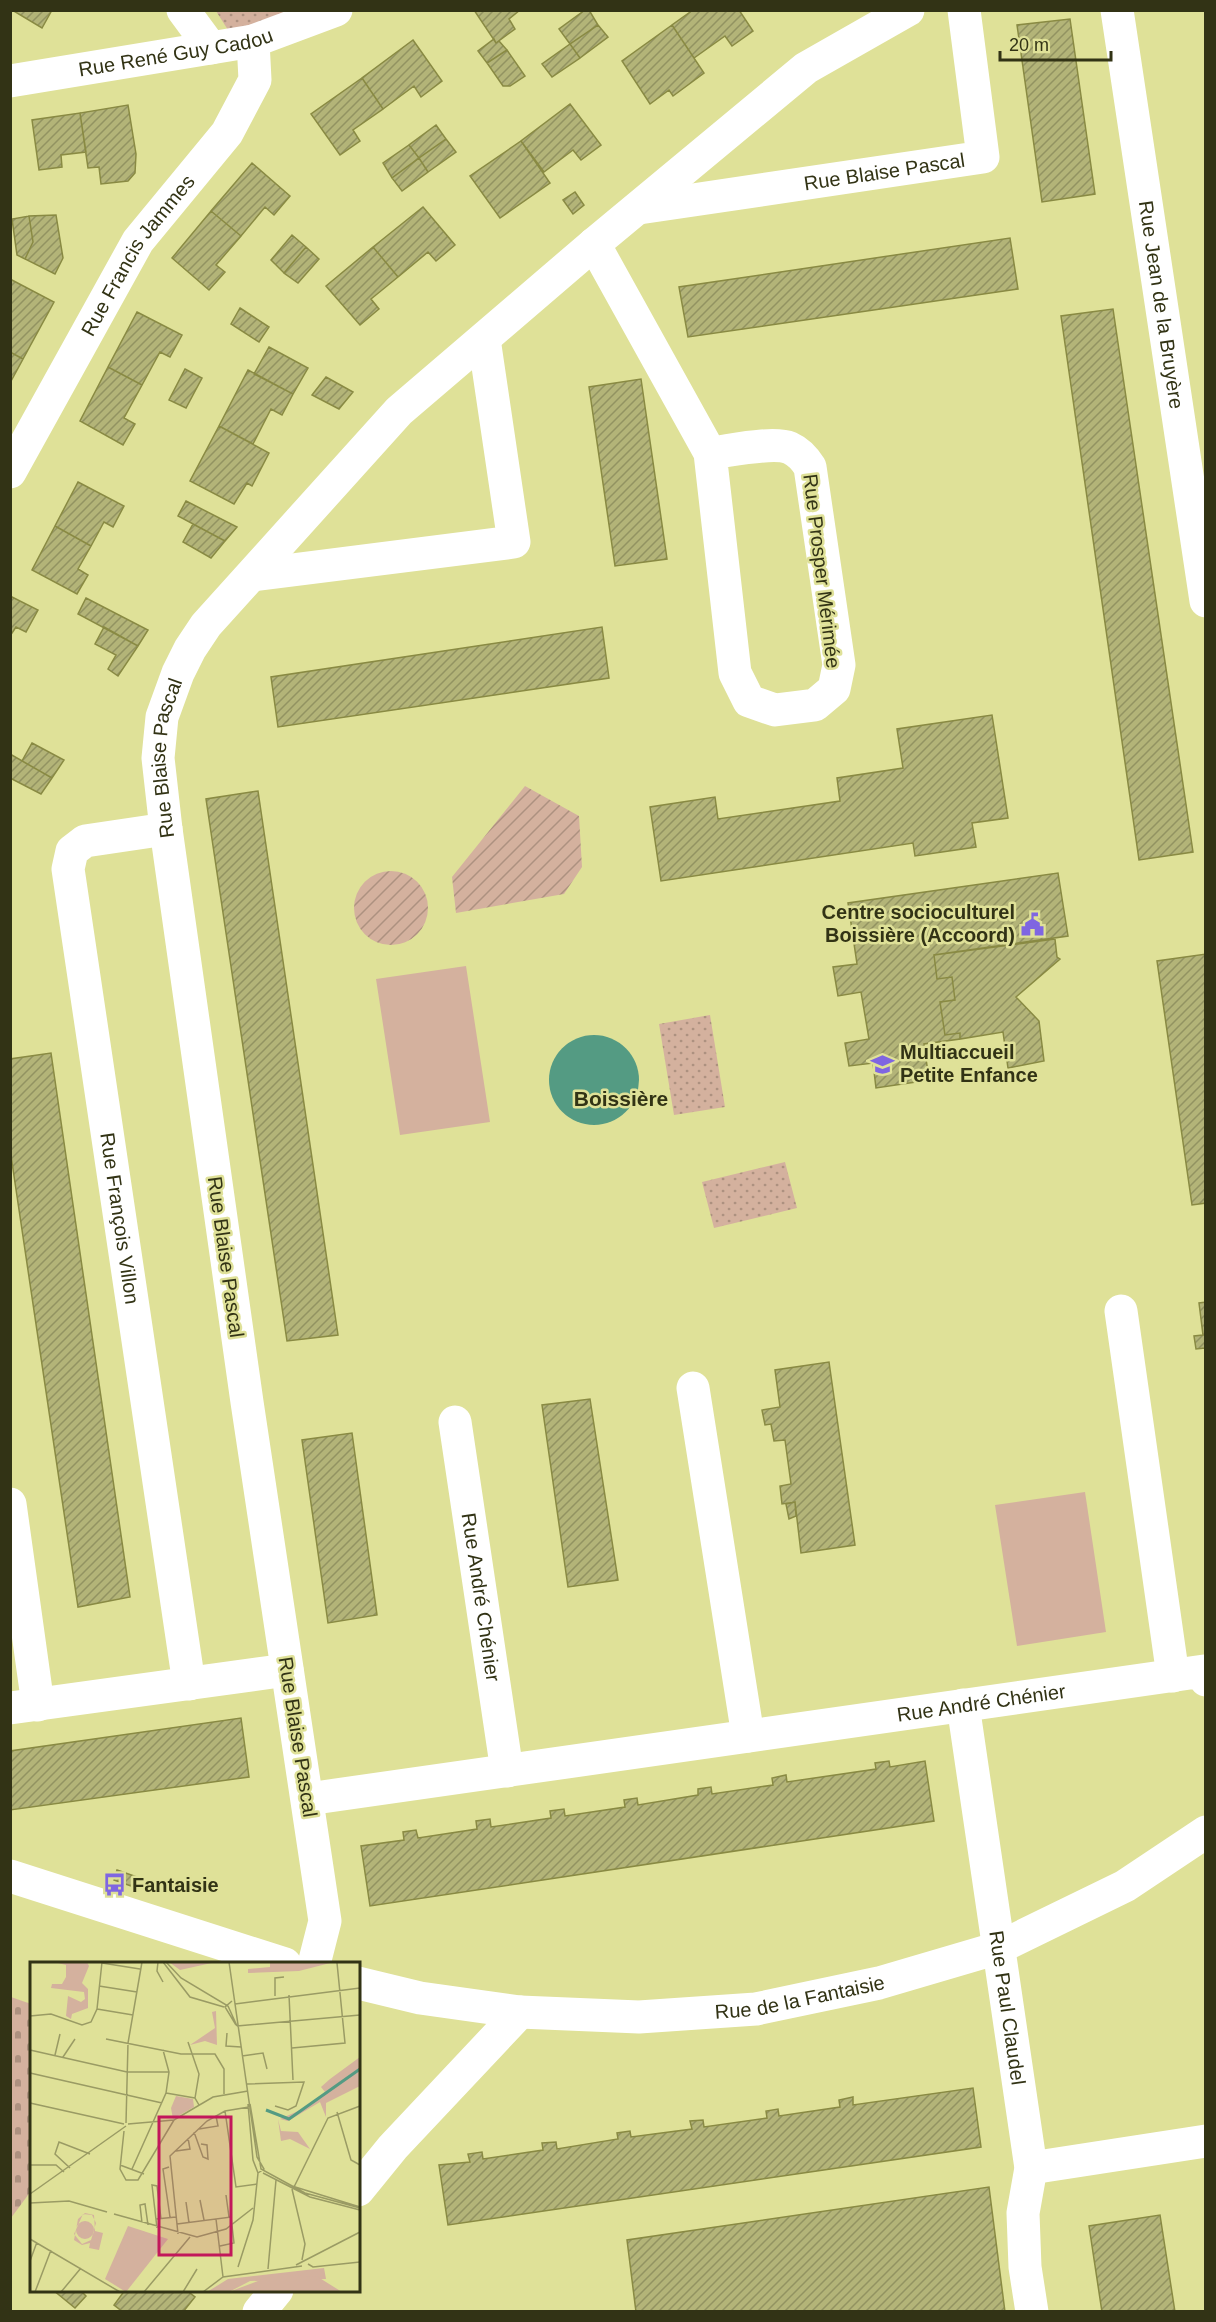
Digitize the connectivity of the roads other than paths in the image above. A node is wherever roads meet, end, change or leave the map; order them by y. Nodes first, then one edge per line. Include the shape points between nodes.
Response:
1 (183, 10) edge
2 (336, 10) edge
3 (908, 10) edge
4 (964, 10) edge
5 (1117, 10) edge
6 (253, 41) junction
7 (211, 48) junction
8 (10, 81) edge
9 (639, 208) junction
10 (594, 244) junction
11 (484, 339) junction
12 (710, 453) junction
13 (10, 472) edge
14 (253, 575) junction
15 (1206, 601) edge
16 (166, 830) junction
17 (1121, 1311) dead end
18 (693, 1388) dead end
19 (455, 1422) dead end
20 (10, 1504) edge
21 (287, 1670) junction
22 (1173, 1676) junction
23 (1206, 1680) edge
24 (189, 1684) junction
25 (963, 1705) junction
26 (24, 1706) edge
27 (748, 1736) junction
28 (507, 1771) junction
29 (308, 1799) junction
30 (1206, 1832) edge
31 (10, 1876) edge
32 (998, 1948) junction
33 (281, 1962) edge
34 (315, 1962) edge
35 (360, 1983) edge
36 (520, 2012) junction
37 (1206, 2141) edge
38 (1031, 2168) junction
39 (360, 2188) edge
40 (275, 2292) edge
41 (260, 2312) edge
42 (1032, 2312) edge

1 - 7 street
2 - 6 street, Rue René Guy Cadou
3 - 9 street, Rue Blaise Pascal via 806,68
4 - 9 street, Rue Blaise Pascal via 983,157
5 - 15 street, Rue Jean de la Bruyère
6 - 7 street, Rue René Guy Cadou
6 - 13 street, Rue Francis Jammes via 255,80 226,133 138,240
7 - 8 street, Rue René Guy Cadou
9 - 10 street, Rue Blaise Pascal
10 - 11 street, Rue Blaise Pascal
10 - 12 street, Rue Prosper Mérimée
11 - 14 street, Rue Blaise Pascal via 399,411
11 - 14 street via 514,542
12 - 12 street, Rue Prosper Mérimée via 735,674 749,701 775,710 815,705 834,690 839,665 810,467 803,456 789,447
14 - 16 street, Rue Blaise Pascal via 206,625 190,649 162,717 158,758
16 - 21 street, Rue Blaise Pascal
16 - 24 street, Rue François Villon via 85,841 72,851 68,869
17 - 22 street
18 - 27 street
19 - 28 street, Rue André Chénier
20 - 26 street
21 - 24 street
21 - 29 street, Rue Blaise Pascal
22 - 23 street, Rue André Chénier via 1204,1671
22 - 25 street, Rue André Chénier
24 - 26 street
25 - 27 street, Rue André Chénier
25 - 32 street, Rue Paul Claudel
27 - 28 street, Rue André Chénier
28 - 29 street, Rue André Chénier
29 - 34 street, Rue Blaise Pascal via 325,1921
30 - 32 street, Rue de la Fantaisie via 1125,1886
31 - 33 street
32 - 36 street, Rue de la Fantaisie via 879,1983 756,2009 639,2017
32 - 38 street, Rue Paul Claudel
35 - 36 street, Rue de la Fantaisie via 420,1998
36 - 39 street
37 - 38 street
38 - 42 street, Rue Paul Claudel via 1023,2213
40 - 41 street

